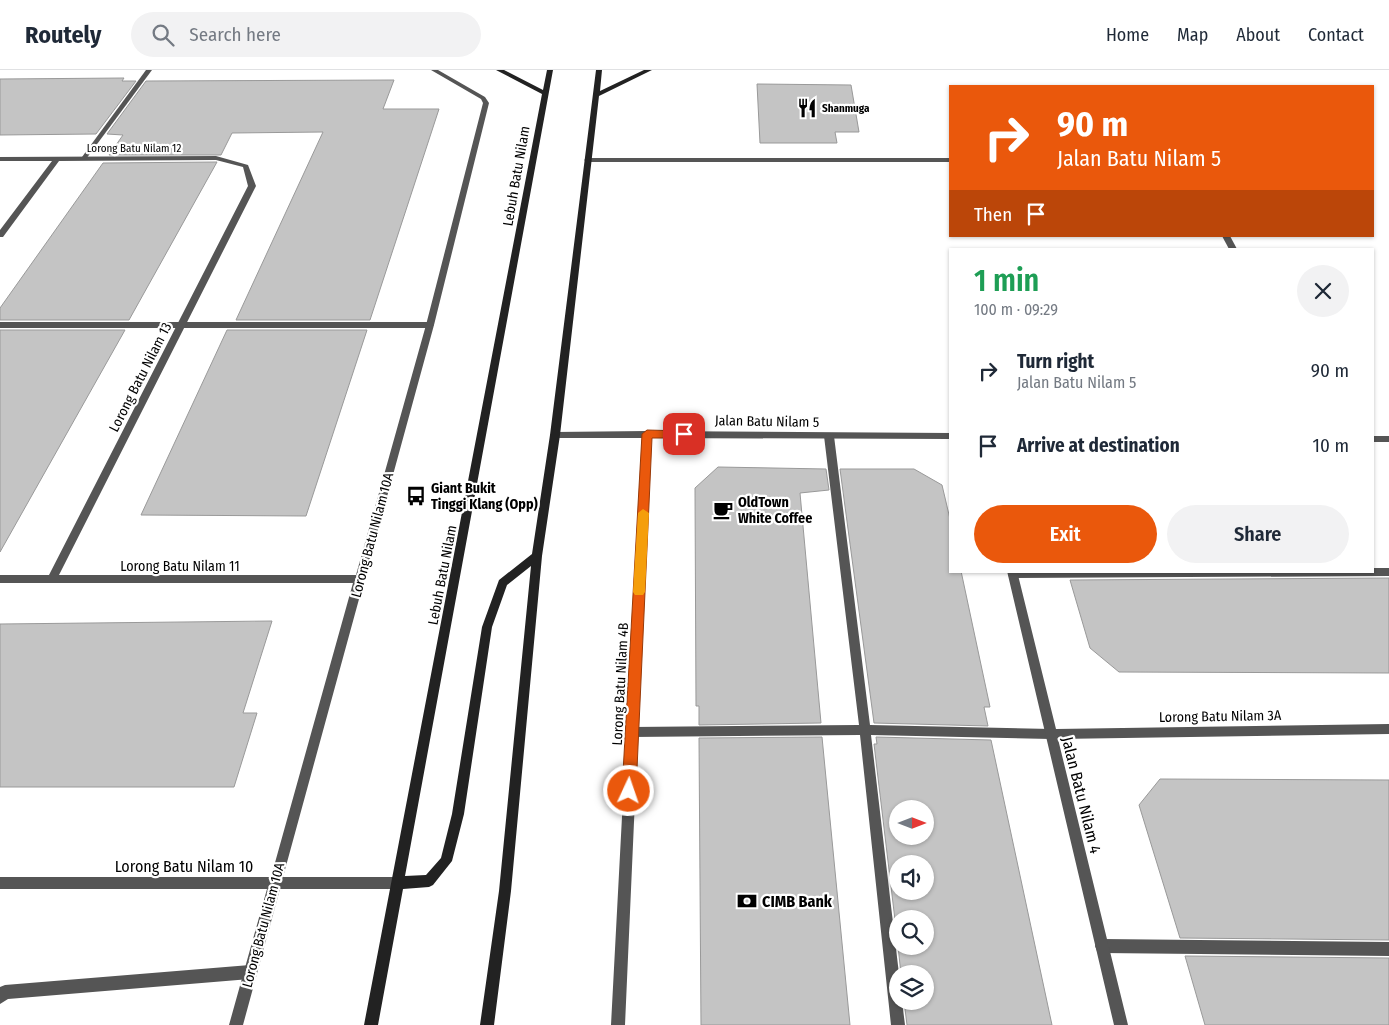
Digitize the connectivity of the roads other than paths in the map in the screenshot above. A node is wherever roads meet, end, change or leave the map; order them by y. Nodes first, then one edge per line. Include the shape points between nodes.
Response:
1 (149, 70) edge
2 (434, 70) edge
3 (499, 70) edge
4 (550, 70) edge
5 (599, 70) edge
6 (649, 70) edge
7 (545, 93) junction
8 (596, 95) junction
9 (58, 158) junction
10 (84, 158) junction
11 (0, 159) edge
12 (587, 160) junction
13 (949, 160) edge
14 (252, 186) joint
15 (0, 235) edge
16 (1227, 237) edge
17 (1233, 248) edge
18 (0, 325) edge
19 (182, 325) junction
20 (430, 325) junction
21 (647, 434) junction
22 (554, 435) junction
23 (829, 436) junction
24 (949, 436) edge
25 (1374, 439) edge
26 (1389, 439) edge
27 (537, 556) junction
28 (1374, 572) edge
29 (1389, 572) edge
30 (1013, 573) edge
31 (0, 579) edge
32 (52, 579) junction
33 (360, 579) junction
34 (1389, 729) edge
35 (865, 730) junction
36 (632, 732) junction
37 (1050, 734) junction
38 (0, 882) edge
39 (274, 882) junction
40 (398, 882) junction
41 (1102, 946) junction
42 (1389, 949) edge
43 (250, 972) junction
44 (0, 997) edge
45 (236, 1025) edge
46 (371, 1025) edge
47 (487, 1025) edge
48 (618, 1025) edge
49 (898, 1025) edge
50 (1121, 1025) edge

1 - 10 street
2 - 20 street, Lorong Batu Nilam 10A via 483,98 486,103
3 - 7 main road
4 - 7 main road, Lebuh Batu Nilam
5 - 8 main road
6 - 8 main road
7 - 40 main road, Lebuh Batu Nilam
8 - 12 main road
9 - 10 street, Lorong Batu Nilam 12
9 - 11 street, Lorong Batu Nilam 12
9 - 15 street
10 - 14 street, Lorong Batu Nilam 12 via 216,158 246,166
12 - 13 street
12 - 22 main road
14 - 19 street, Lorong Batu Nilam 13
16 - 17 street
18 - 19 street
19 - 20 street
19 - 32 street, Lorong Batu Nilam 13
20 - 33 street, Lorong Batu Nilam 10A
21 - 22 street, Jalan Batu Nilam 5
21 - 23 street, Jalan Batu Nilam 5
21 - 36 street, Lorong Batu Nilam 4B
22 - 27 main road
23 - 24 street, Jalan Batu Nilam 5
23 - 35 street
25 - 26 street
27 - 40 main road via 503,584 487,627 458,814 446,861 429,881
27 - 47 main road via 505,891
28 - 29 street
30 - 37 street, Jalan Batu Nilam 4
31 - 32 street, Lorong Batu Nilam 11
32 - 33 street, Lorong Batu Nilam 11
33 - 39 street, Lorong Batu Nilam 10A
34 - 37 street, Lorong Batu Nilam 3A
35 - 36 street, Lorong Batu Nilam 3A
35 - 37 street, Lorong Batu Nilam 3A
35 - 49 street
36 - 48 street, Lorong Batu Nilam 4B
37 - 41 street, Jalan Batu Nilam 4
38 - 39 street, Lorong Batu Nilam 10
39 - 40 street, Lorong Batu Nilam 10
39 - 43 street, Lorong Batu Nilam 10A
40 - 46 main road, Lebuh Batu Nilam
41 - 42 street
41 - 50 street, Jalan Batu Nilam 4
43 - 44 street via 5,992
43 - 45 street, Lorong Batu Nilam 10A

